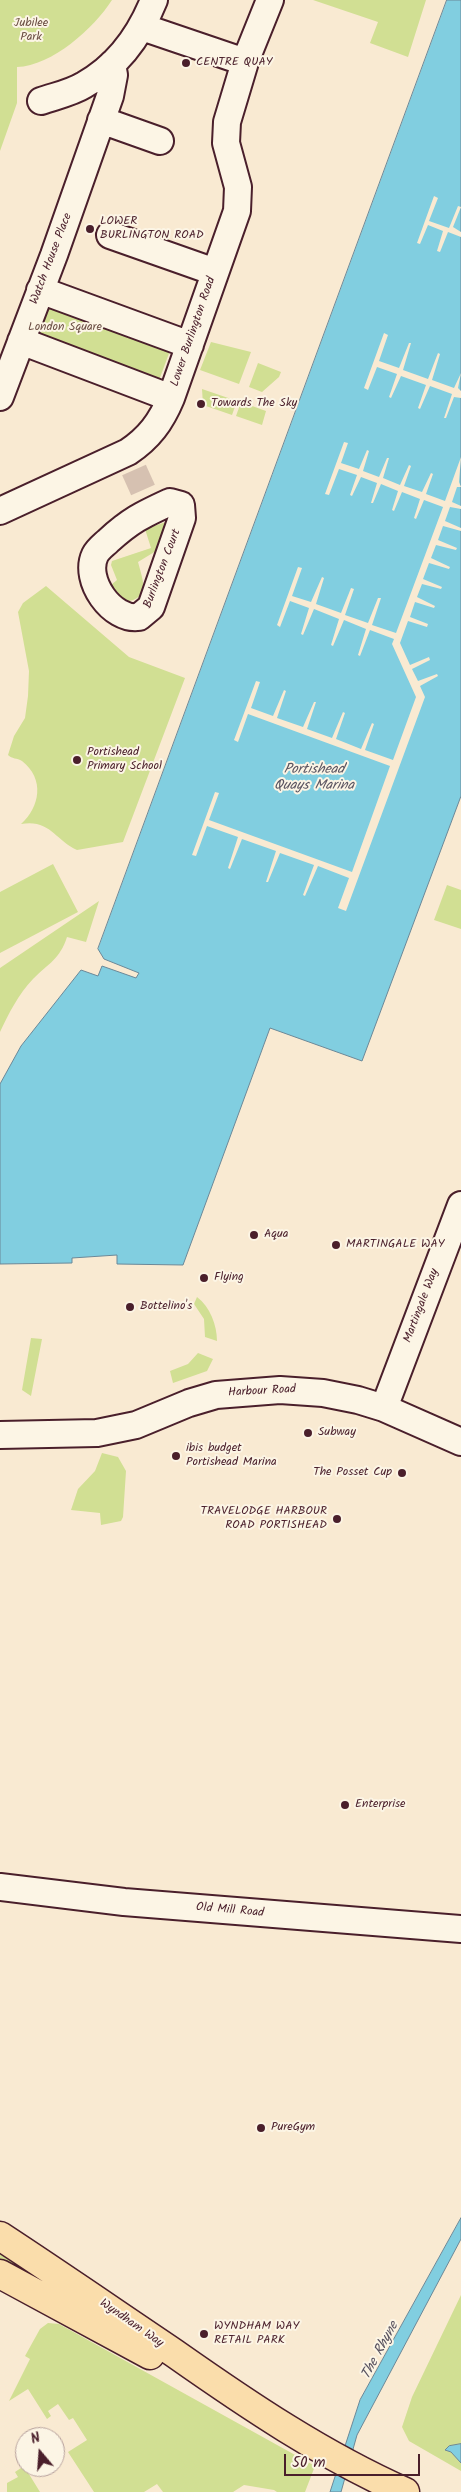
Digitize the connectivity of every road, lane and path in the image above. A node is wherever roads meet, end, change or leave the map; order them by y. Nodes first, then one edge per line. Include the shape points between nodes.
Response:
1 (154, 0) edge
2 (270, 0) edge
3 (142, 27) junction
4 (245, 62) junction
5 (112, 64) junction
6 (41, 101) dead end
7 (102, 120) junction
8 (160, 141) dead end
9 (110, 235) dead end
10 (215, 272) junction
11 (40, 290) junction
12 (21, 341) junction
13 (190, 345) junction
14 (0, 397) edge
15 (171, 398) junction
16 (0, 511) edge
17 (461, 1205) edge
18 (384, 1408) junction
19 (0, 1435) edge
20 (461, 1442) edge
21 (0, 1887) edge
22 (461, 1929) edge
23 (0, 2236) edge
24 (0, 2274) edge
25 (262, 2414) junction
26 (405, 2492) edge

1 - 3 street
2 - 4 street, Lower Burlington Road
3 - 4 street
3 - 5 street
4 - 10 street, Lower Burlington Road via 226,127 227,148 238,187 238,207
5 - 6 street via 84,86
5 - 7 street, Watch House Place via 114,75
7 - 8 street
7 - 11 street, Watch House Place
9 - 10 street
10 - 13 street, Lower Burlington Road
11 - 12 street, Watch House Place
11 - 13 street
12 - 14 street, Watch House Place
12 - 15 street
13 - 15 street, Lower Burlington Road
15 - 16 street, Lower Burlington Road via 151,434 139,481
17 - 18 street, Martingale Way
18 - 19 street, Harbour Road via 302,1390 235,1392 204,1398 136,1425 97,1434
18 - 20 street, Harbour Road
21 - 22 street, Old Mill Road via 124,1902
23 - 25 main road, Wyndham Way
24 - 25 main road, Wyndham Way
25 - 26 main road, Wyndham Way

